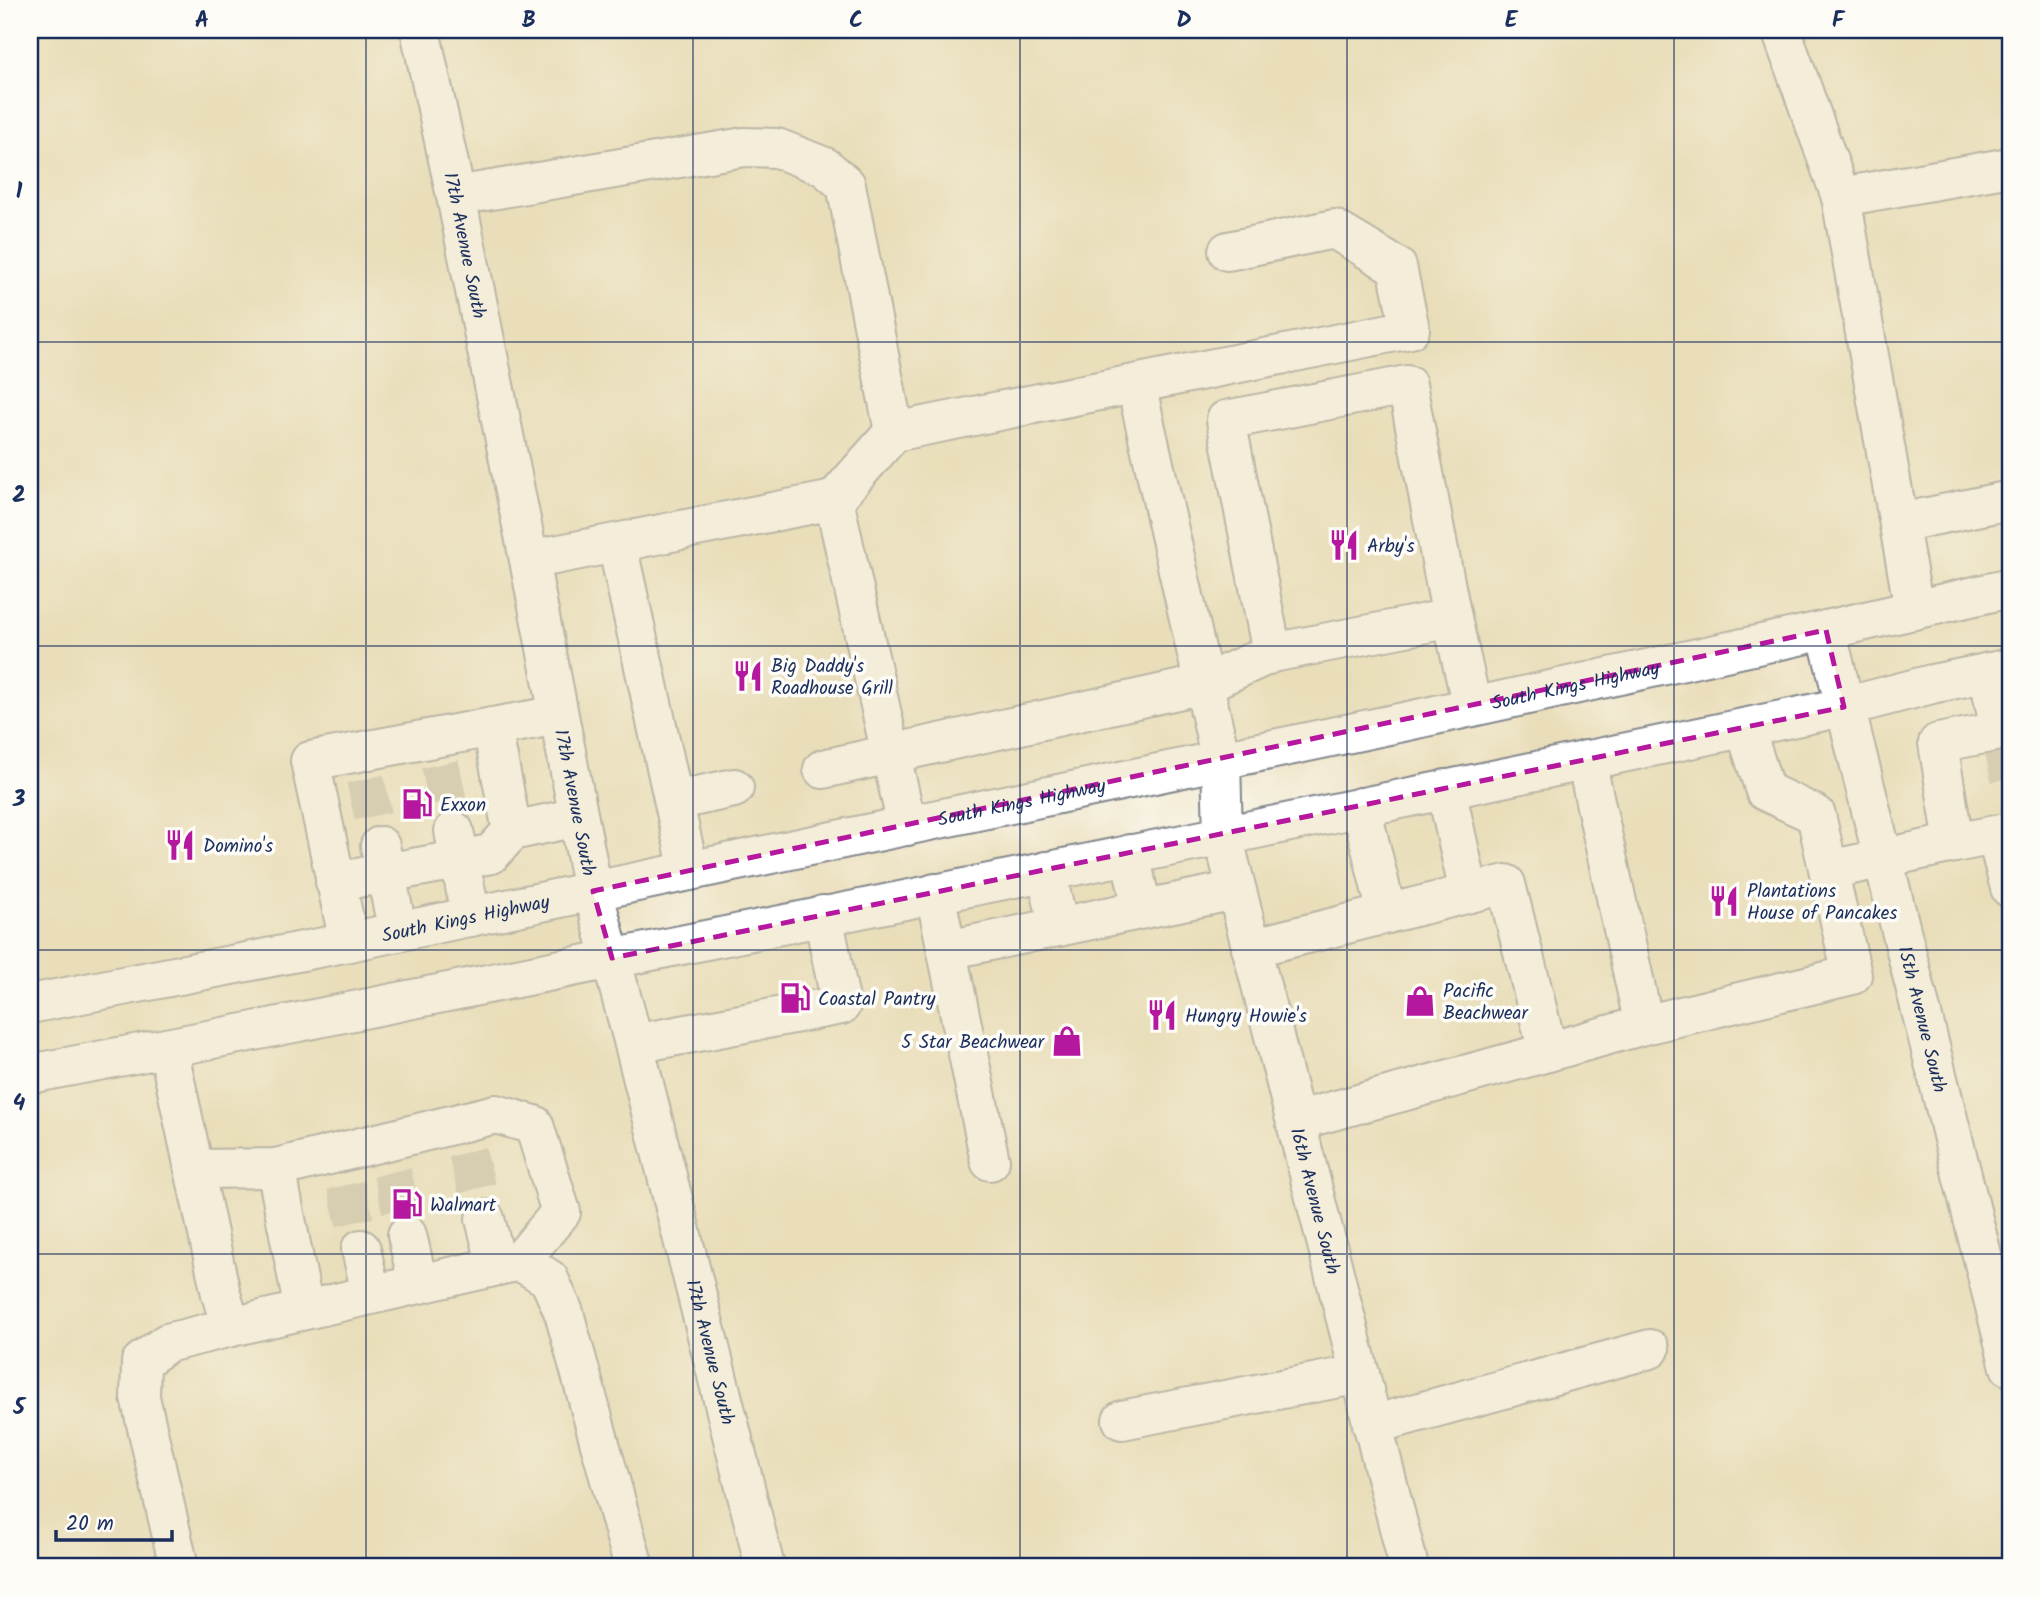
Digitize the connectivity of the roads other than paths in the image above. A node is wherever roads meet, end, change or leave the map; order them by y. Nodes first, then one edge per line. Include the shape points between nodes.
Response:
1 (420, 30) edge
2 (1782, 30) edge
3 (2010, 167) edge
4 (456, 196) junction
5 (1841, 197) junction
6 (1228, 251) dead end
7 (1396, 332) junction
8 (1136, 384) junction
9 (1407, 385) junction
10 (894, 432) junction
11 (834, 500) junction
12 (2010, 500) edge
13 (1899, 523) junction
14 (617, 544) junction
15 (529, 560) junction
16 (2010, 588) edge
17 (1914, 610) junction
18 (1452, 618) junction
19 (1826, 630) junction
20 (1272, 653) junction
21 (1999, 670) edge
22 (1204, 684) junction
23 (1472, 707) junction
24 (1844, 707) junction
25 (558, 715) junction
26 (492, 727) junction
27 (1745, 728) junction
28 (2004, 735) edge
29 (891, 753) junction
30 (1221, 760) junction
31 (1586, 760) junction
32 (823, 769) dead end
33 (734, 788) dead end
34 (1446, 789) junction
35 (674, 801) junction
36 (1361, 807) junction
37 (578, 817) junction
38 (907, 826) junction
39 (512, 831) junction
40 (2003, 834) edge
41 (1223, 836) junction
42 (1954, 843) junction
43 (457, 845) junction
44 (1129, 854) junction
45 (383, 859) junction
46 (1883, 859) junction
47 (1829, 870) junction
48 (689, 871) junction
49 (1046, 871) junction
50 (335, 882) junction
51 (2010, 888) edge
52 (1236, 890) junction
53 (593, 891) junction
54 (935, 893) junction
55 (1469, 893) junction
56 (1142, 909) junction
57 (1387, 914) junction
58 (823, 915) junction
59 (471, 917) junction
60 (1059, 927) junction
61 (398, 932) junction
62 (349, 943) junction
63 (1251, 948) junction
64 (947, 950) junction
65 (612, 958) junction
66 (30, 1004) edge
67 (1644, 1025) junction
68 (634, 1044) junction
69 (168, 1048) junction
70 (1548, 1052) junction
71 (30, 1074) edge
72 (1296, 1121) junction
73 (990, 1161) dead end
74 (276, 1168) junction
75 (194, 1169) junction
76 (485, 1219) tunnel mouth
77 (407, 1235) tunnel mouth
78 (361, 1249) tunnel mouth
79 (509, 1263) junction
80 (418, 1283) junction
81 (370, 1294) junction
82 (304, 1310) junction
83 (231, 1327) junction
84 (1650, 1349) dead end
85 (2010, 1367) edge
86 (1360, 1374) junction
87 (1122, 1420) dead end
88 (1372, 1424) junction
89 (179, 1567) edge
90 (634, 1567) edge
91 (765, 1567) edge
92 (1409, 1567) edge

1 - 4 main road, 17th Avenue South
2 - 5 main road
3 - 5 main road
4 - 10 main road via 744,147 777,148 825,167 846,185
4 - 15 main road, 17th Avenue South
5 - 13 main road
6 - 7 main road via 1334,229 1397,267 1410,329
7 - 8 main road
7 - 9 main road
8 - 10 main road
8 - 22 main road, 16th Avenue South
9 - 18 main road
9 - 20 main road via 1226,420
10 - 11 main road
11 - 14 main road
11 - 29 main road
12 - 13 main road
13 - 17 main road
14 - 15 main road
14 - 35 main road
15 - 25 main road, 17th Avenue South
16 - 17 main road, South Kings Highway
17 - 19 main road, South Kings Highway
18 - 20 main road
18 - 23 main road
19 - 23 main road, South Kings Highway
19 - 24 main road, 15th Avenue South
20 - 22 main road
21 - 24 main road
21 - 28 main road
22 - 29 main road
22 - 30 main road, 16th Avenue South
23 - 30 main road, South Kings Highway
24 - 27 main road
24 - 46 main road, 15th Avenue South
25 - 26 main road
25 - 37 main road, 17th Avenue South
26 - 39 main road
26 - 50 main road via 437,751 362,765 310,761
27 - 31 main road
27 - 47 main road via 1765,791 1816,815
28 - 42 main road via 1938,743
29 - 32 main road
29 - 38 main road
30 - 38 main road, South Kings Highway
30 - 41 main road, 16th Avenue South
31 - 34 main road
31 - 67 main road
33 - 35 main road
34 - 36 main road
34 - 55 main road
35 - 48 main road
36 - 41 main road
36 - 57 main road
37 - 39 main road
37 - 53 main road, 17th Avenue South
38 - 48 main road, South Kings Highway
39 - 43 main road via 491,854
40 - 42 main road
40 - 51 main road
41 - 44 main road
41 - 52 main road, 16th Avenue South
42 - 46 main road
43 - 45 main road
43 - 59 main road
44 - 49 main road
44 - 56 main road
45 - 50 main road
45 - 61 main road
46 - 47 main road
46 - 85 main road, 15th Avenue South
47 - 67 main road via 1852,975
48 - 53 main road, South Kings Highway
49 - 54 main road
49 - 60 main road
50 - 62 main road
52 - 56 main road
52 - 63 main road, 16th Avenue South
53 - 59 main road, South Kings Highway
53 - 65 main road, 17th Avenue South
54 - 58 main road
54 - 64 main road
55 - 57 main road
55 - 70 main road via 1506,884
56 - 60 main road
57 - 63 main road
58 - 65 main road
58 - 68 main road via 841,1005
59 - 61 main road, South Kings Highway
60 - 64 main road
61 - 62 main road, South Kings Highway
62 - 66 main road, South Kings Highway
63 - 72 main road, 16th Avenue South
64 - 73 main road
65 - 68 main road, 17th Avenue South
65 - 69 main road
67 - 70 main road
68 - 91 main road, 17th Avenue South
69 - 71 main road
69 - 75 main road
70 - 72 main road
72 - 86 main road, 16th Avenue South
74 - 75 main road
74 - 79 main road via 343,1169 463,1138 496,1114 534,1125 561,1212
74 - 82 main road
75 - 83 main road
76 - 79 main road
77 - 80 main road
78 - 81 main road
79 - 80 main road
79 - 90 main road via 549,1279 564,1313
80 - 81 main road
81 - 82 main road
82 - 83 main road
83 - 89 main road via 167,1343 141,1362 140,1397
84 - 88 main road
86 - 87 main road
86 - 88 main road, 16th Avenue South
88 - 92 main road, 16th Avenue South

